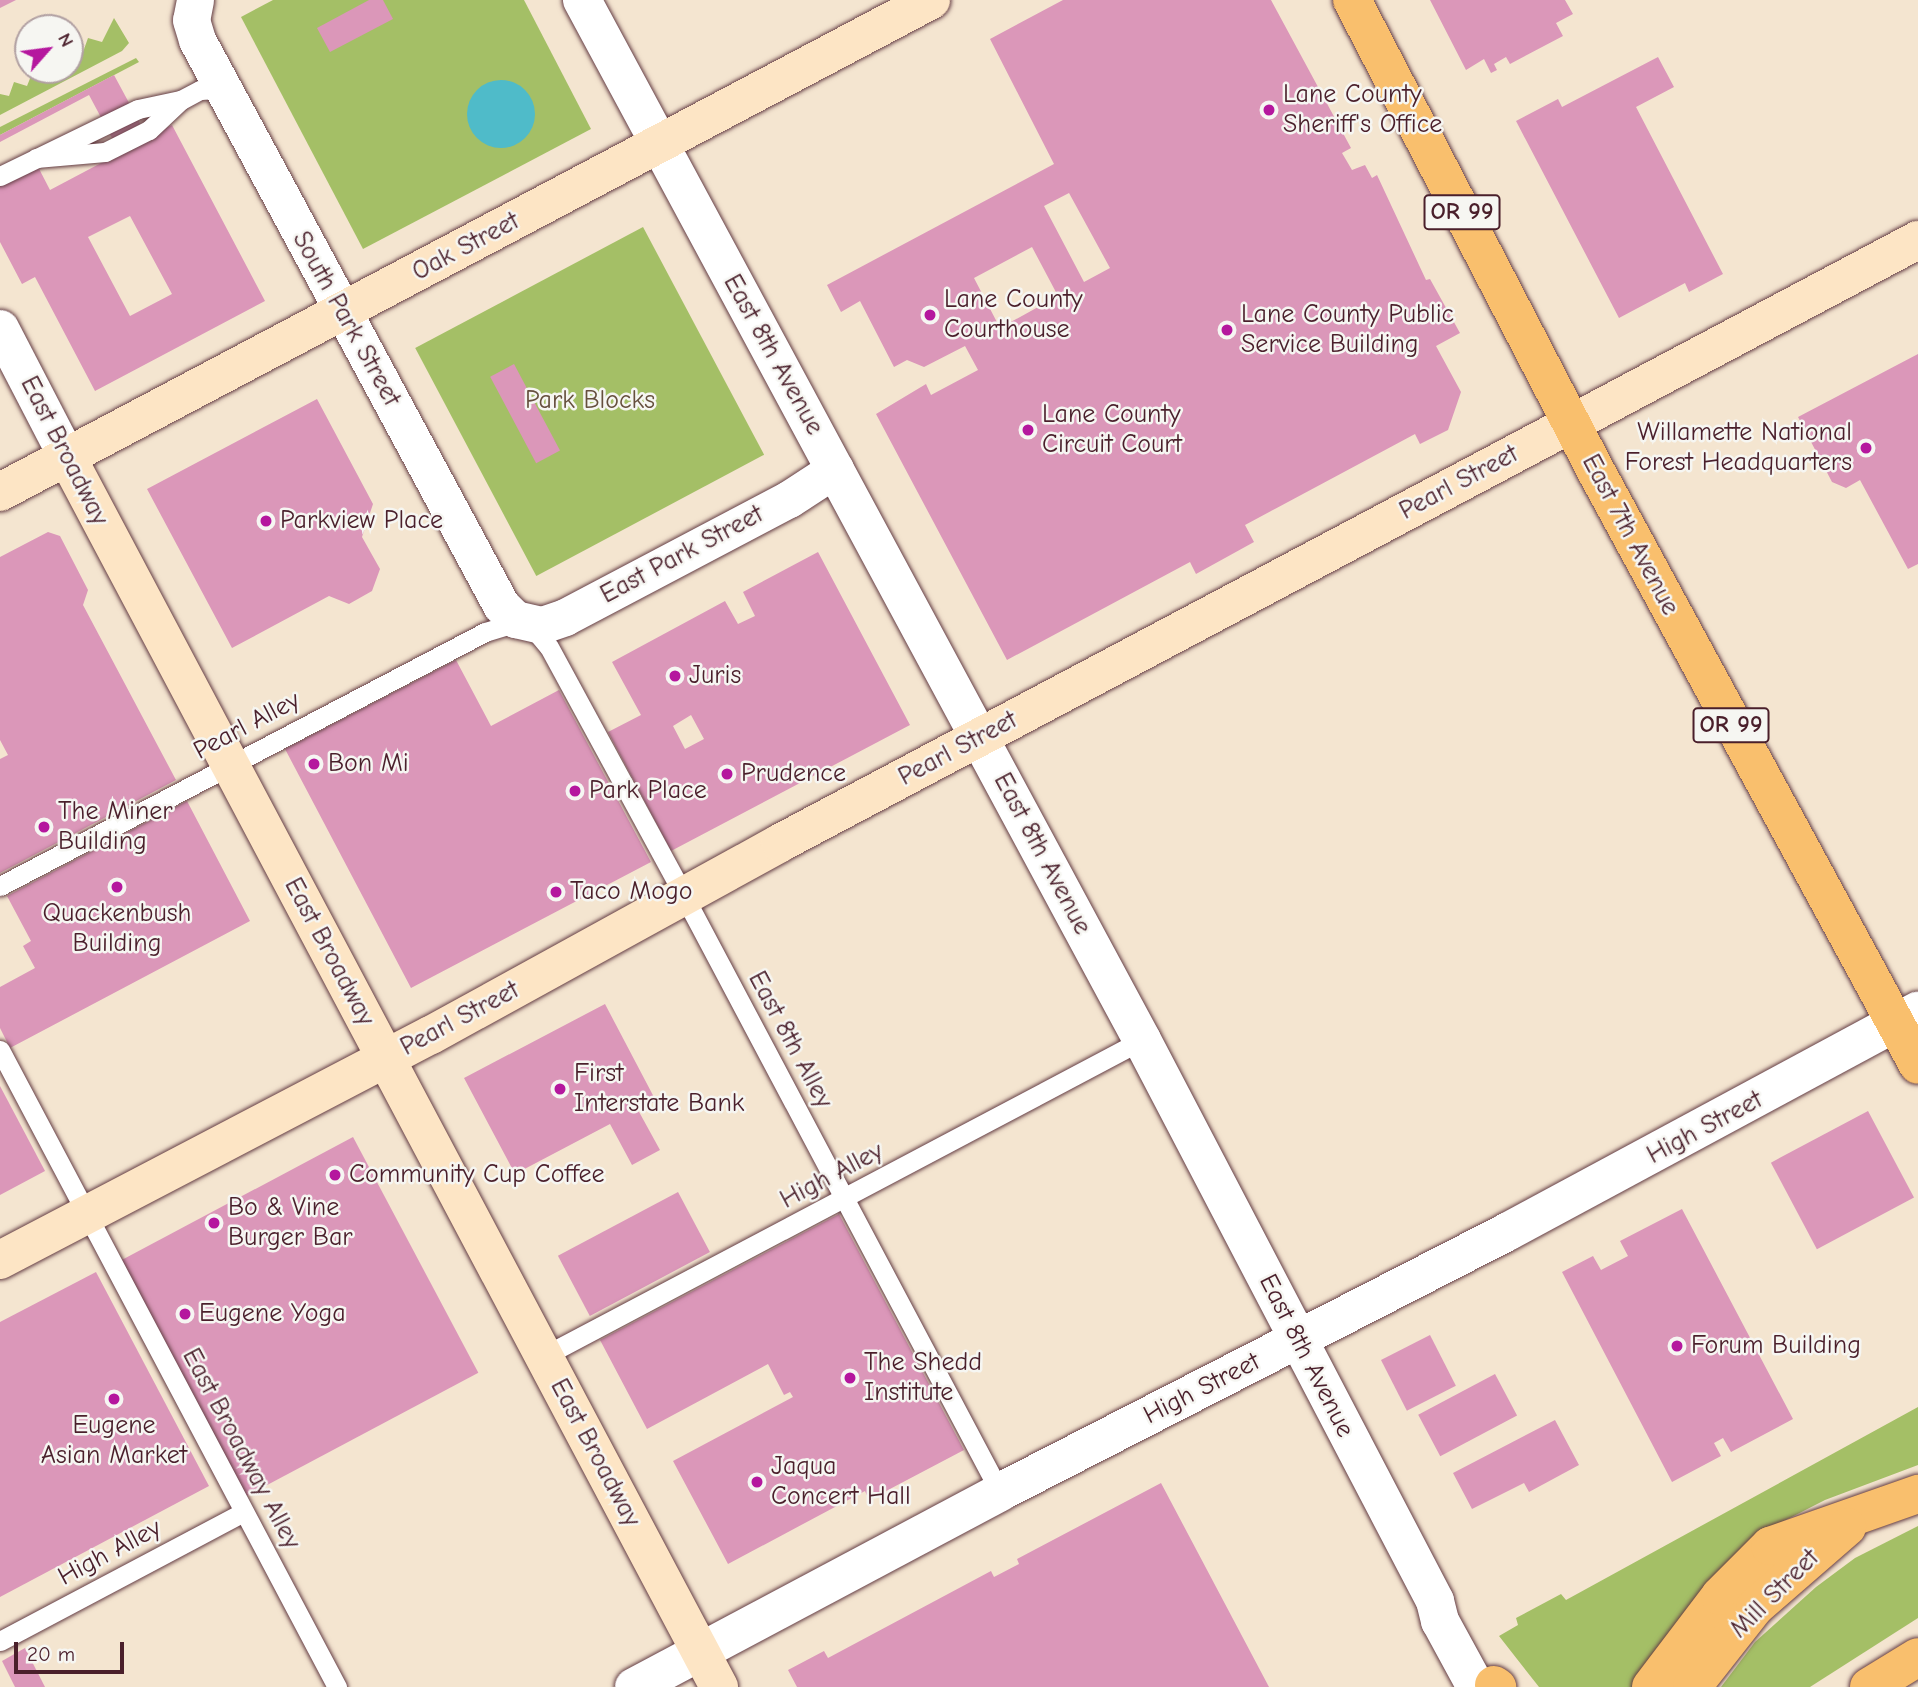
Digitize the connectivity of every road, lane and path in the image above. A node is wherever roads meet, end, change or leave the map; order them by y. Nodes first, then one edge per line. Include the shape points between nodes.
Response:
1 (582, 0) edge
2 (931, 0) edge
3 (1352, 0) edge
4 (194, 2) edge
5 (225, 95) junction
6 (658, 145) junction
7 (0, 176) edge
8 (1918, 240) edge
9 (344, 311) junction
10 (0, 328) edge
11 (1572, 424) junction
12 (67, 457) junction
13 (835, 469) junction
14 (0, 492) edge
15 (523, 624) junction
16 (981, 738) junction
17 (230, 765) junction
18 (0, 886) edge
19 (684, 896) junction
20 (1907, 1017) edge
21 (1142, 1040) junction
22 (0, 1050) edge
23 (386, 1059) junction
24 (1918, 1065) edge
25 (846, 1199) junction
26 (87, 1215) junction
27 (0, 1260) edge
28 (1297, 1341) junction
29 (544, 1356) junction
30 (1000, 1492) junction
31 (1918, 1494) edge
32 (1868, 1510) junction
33 (244, 1511) junction
34 (0, 1642) edge
35 (701, 1652) junction
36 (1918, 1657) edge
37 (337, 1687) edge
38 (634, 1687) edge
39 (719, 1687) edge
40 (1490, 1687) edge
41 (1651, 1687) edge
42 (1692, 1687) edge
43 (1869, 1687) edge

1 - 6 street, East 8th Avenue
2 - 6 main road, Oak Street
3 - 11 main road, East 7th Avenue / OR 99
4 - 5 street, South Park Street via 193,29
5 - 7 lane via 209,88 138,110
5 - 9 street, South Park Street
6 - 9 main road, Oak Street
6 - 13 street, East 8th Avenue
8 - 11 main road, Pearl Street
9 - 12 main road, Oak Street
9 - 15 street, South Park Street via 501,605
10 - 12 street, East Broadway
11 - 16 main road, Pearl Street
11 - 20 main road, East 7th Avenue / OR 99 via 1755,769
12 - 14 main road, Oak Street
12 - 17 main road, East Broadway
13 - 15 street, East Park Street via 789,499 565,617 542,625
13 - 16 street, East 8th Avenue
15 - 17 lane, Pearl Alley via 485,632
15 - 19 lane, East 8th Alley via 539,633 549,647
16 - 19 main road, Pearl Street
16 - 21 street, East 8th Avenue
17 - 18 lane, Pearl Alley
17 - 23 main road, East Broadway
19 - 23 main road, Pearl Street
19 - 25 lane, East 8th Alley
20 - 24 main road, East 7th Avenue / OR 99
20 - 28 street, High Street
21 - 25 lane, High Alley
21 - 28 street, East 8th Avenue
22 - 26 lane, East Broadway Alley
23 - 26 main road, Pearl Street
23 - 29 main road, East Broadway
25 - 29 lane, High Alley
25 - 30 lane, East 8th Alley
26 - 27 main road, Pearl Street
26 - 33 lane, East Broadway Alley
28 - 30 street, High Street
28 - 40 street, East 8th Avenue via 1435,1601 1464,1629
29 - 35 main road, East Broadway
30 - 35 street, High Street
31 - 32 main road
32 - 41 main road via 1790,1536 1755,1558
32 - 42 main road, Mill Street via 1755,1607
33 - 34 lane, High Alley
33 - 37 lane, East Broadway Alley
35 - 38 street, High Street
35 - 39 main road, East Broadway
36 - 43 main road

